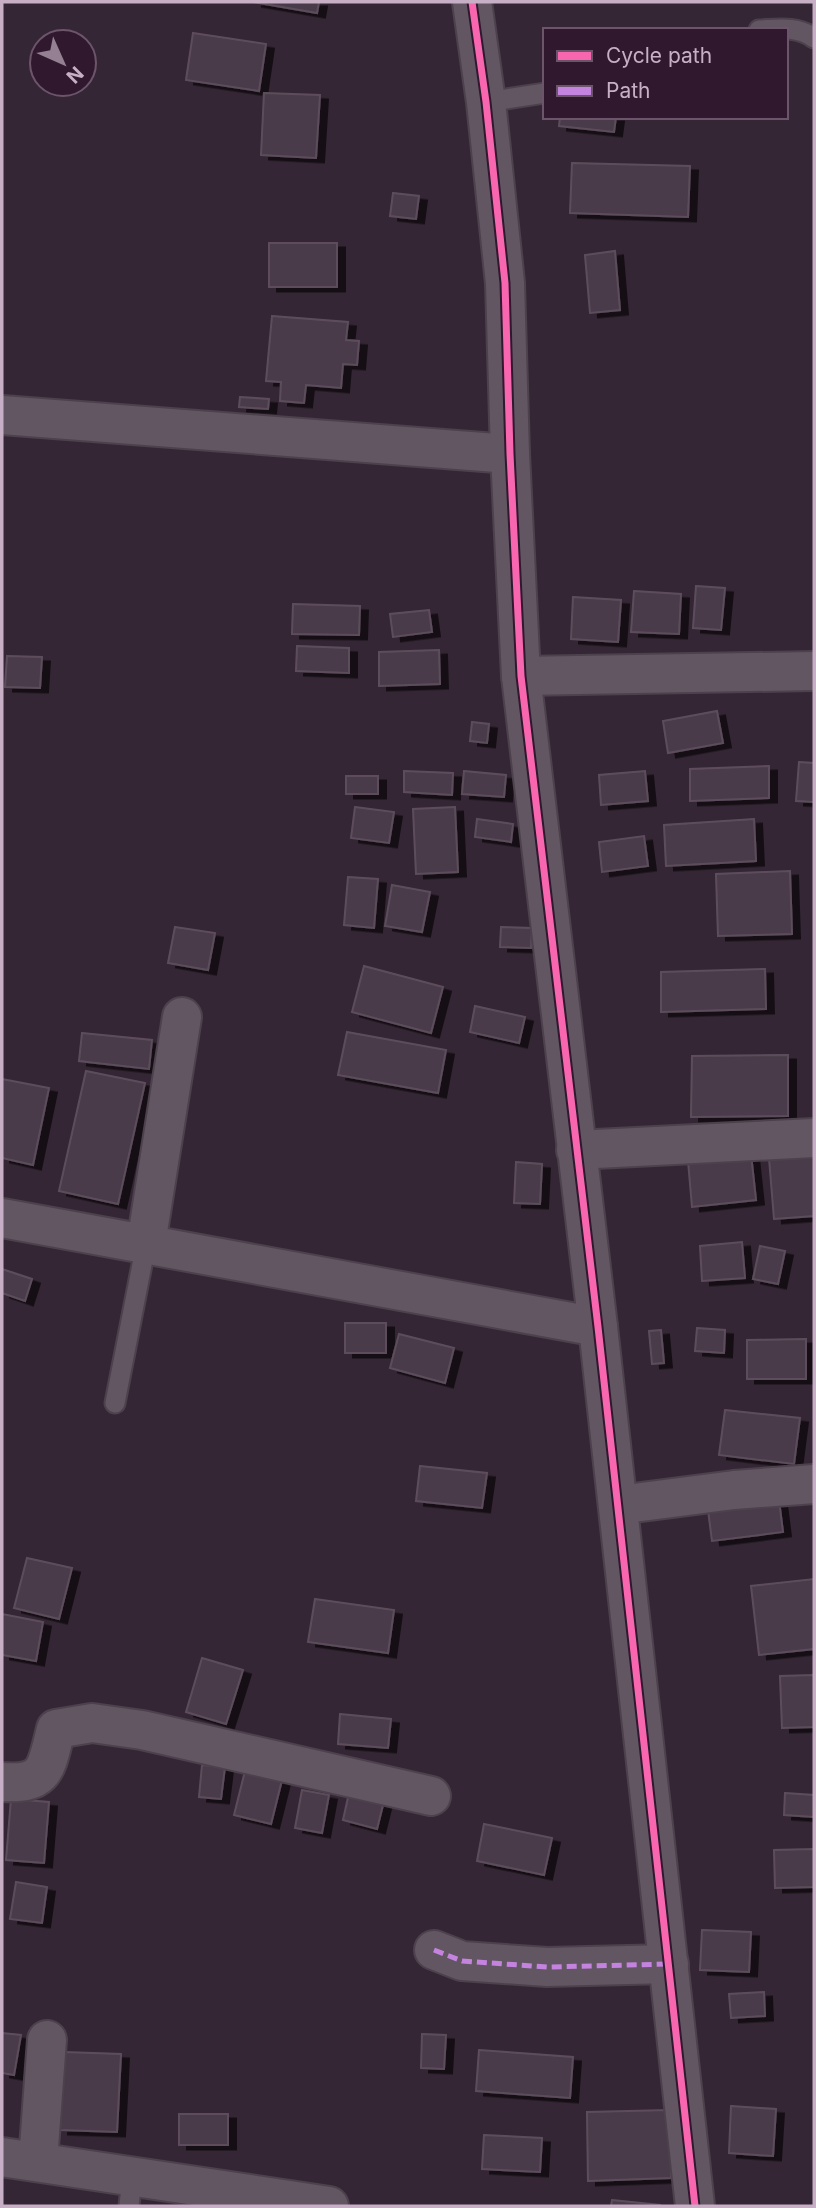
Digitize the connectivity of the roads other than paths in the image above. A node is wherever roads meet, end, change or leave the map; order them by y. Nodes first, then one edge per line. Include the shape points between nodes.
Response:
1 (472, 2) edge
2 (788, 28) edge
3 (814, 38) edge
4 (543, 93) edge
5 (486, 102) junction
6 (2, 415) edge
7 (510, 454) junction
8 (814, 671) edge
9 (521, 677) junction
10 (182, 1017) dead end
11 (814, 1138) edge
12 (576, 1150) junction
13 (2, 1218) edge
14 (146, 1244) junction
15 (598, 1327) junction
16 (115, 1403) dead end
17 (814, 1484) edge
18 (618, 1505) junction
19 (2, 1782) edge
20 (431, 1796) dead end
21 (435, 1950) dead end
22 (669, 1964) junction
23 (47, 2040) dead end
24 (20, 2159) edge
25 (131, 2192) edge
26 (325, 2206) edge
27 (695, 2206) edge

1 - 5 street
2 - 3 lane
4 - 5 lane
5 - 7 street via 505,283
6 - 7 street
7 - 9 street
8 - 9 street
9 - 12 street
10 - 14 street
11 - 12 street
12 - 15 street
13 - 14 street
14 - 15 street
14 - 16 lane
15 - 18 street
17 - 18 street
18 - 22 street
19 - 20 street via 39,1777 56,1729 92,1723 142,1730
21 - 22 street via 462,1961 523,1965
22 - 27 street
23 - 24 street
24 - 25 street
25 - 26 street

